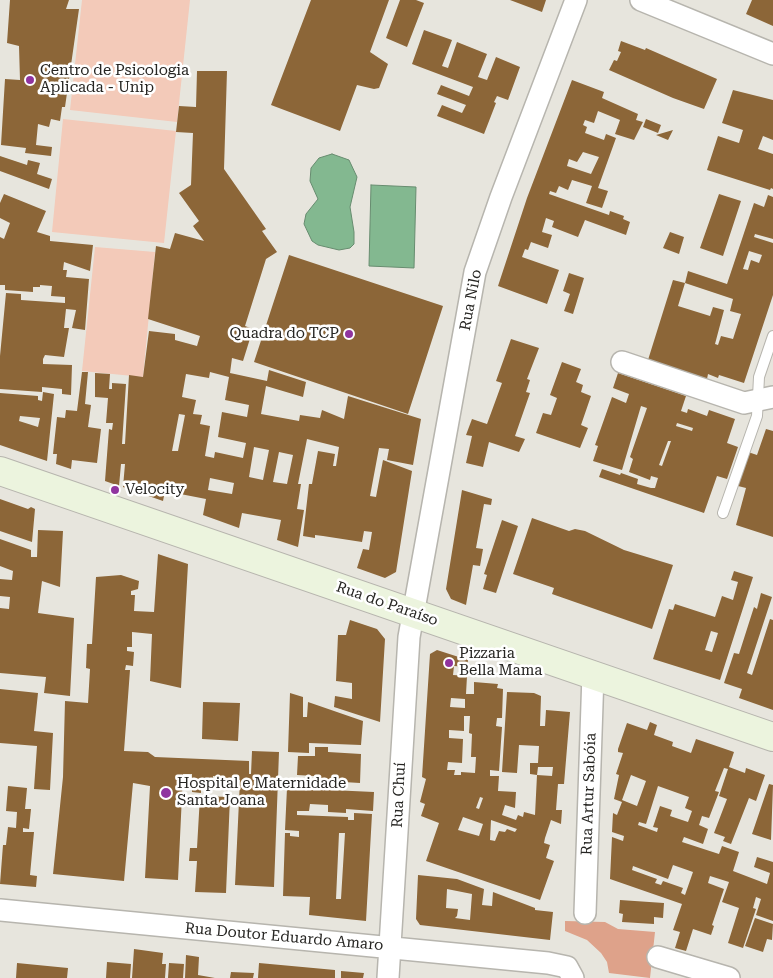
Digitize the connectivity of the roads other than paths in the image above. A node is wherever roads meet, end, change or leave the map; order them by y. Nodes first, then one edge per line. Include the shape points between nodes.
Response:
1 (576, 0) edge
2 (641, 0) edge
3 (773, 54) edge
4 (773, 336) edge
5 (622, 362) dead end
6 (766, 399) edge
7 (0, 471) edge
8 (723, 513) dead end
9 (414, 612) junction
10 (593, 674) junction
11 (773, 737) edge
12 (0, 910) edge
13 (585, 913) dead end
14 (390, 948) junction
15 (658, 956) dead end
16 (570, 972) edge
17 (388, 978) edge
18 (729, 978) edge

1 - 9 street, Rua Nilo via 475,272
2 - 3 street
4 - 6 lane via 759,377
5 - 6 street via 744,402
6 - 8 lane
7 - 9 street, Rua do Paraíso
9 - 10 street, Rua do Paraíso
9 - 14 street, Rua Chuí via 409,637
10 - 11 street, Rua do Paraíso
10 - 13 street, Rua Artur Sabóia
12 - 14 street, Rua Doutor Eduardo Amaro
14 - 16 street, Rua Doutor Eduardo Amaro via 548,963
14 - 17 street, Rua Chuí
15 - 18 street

